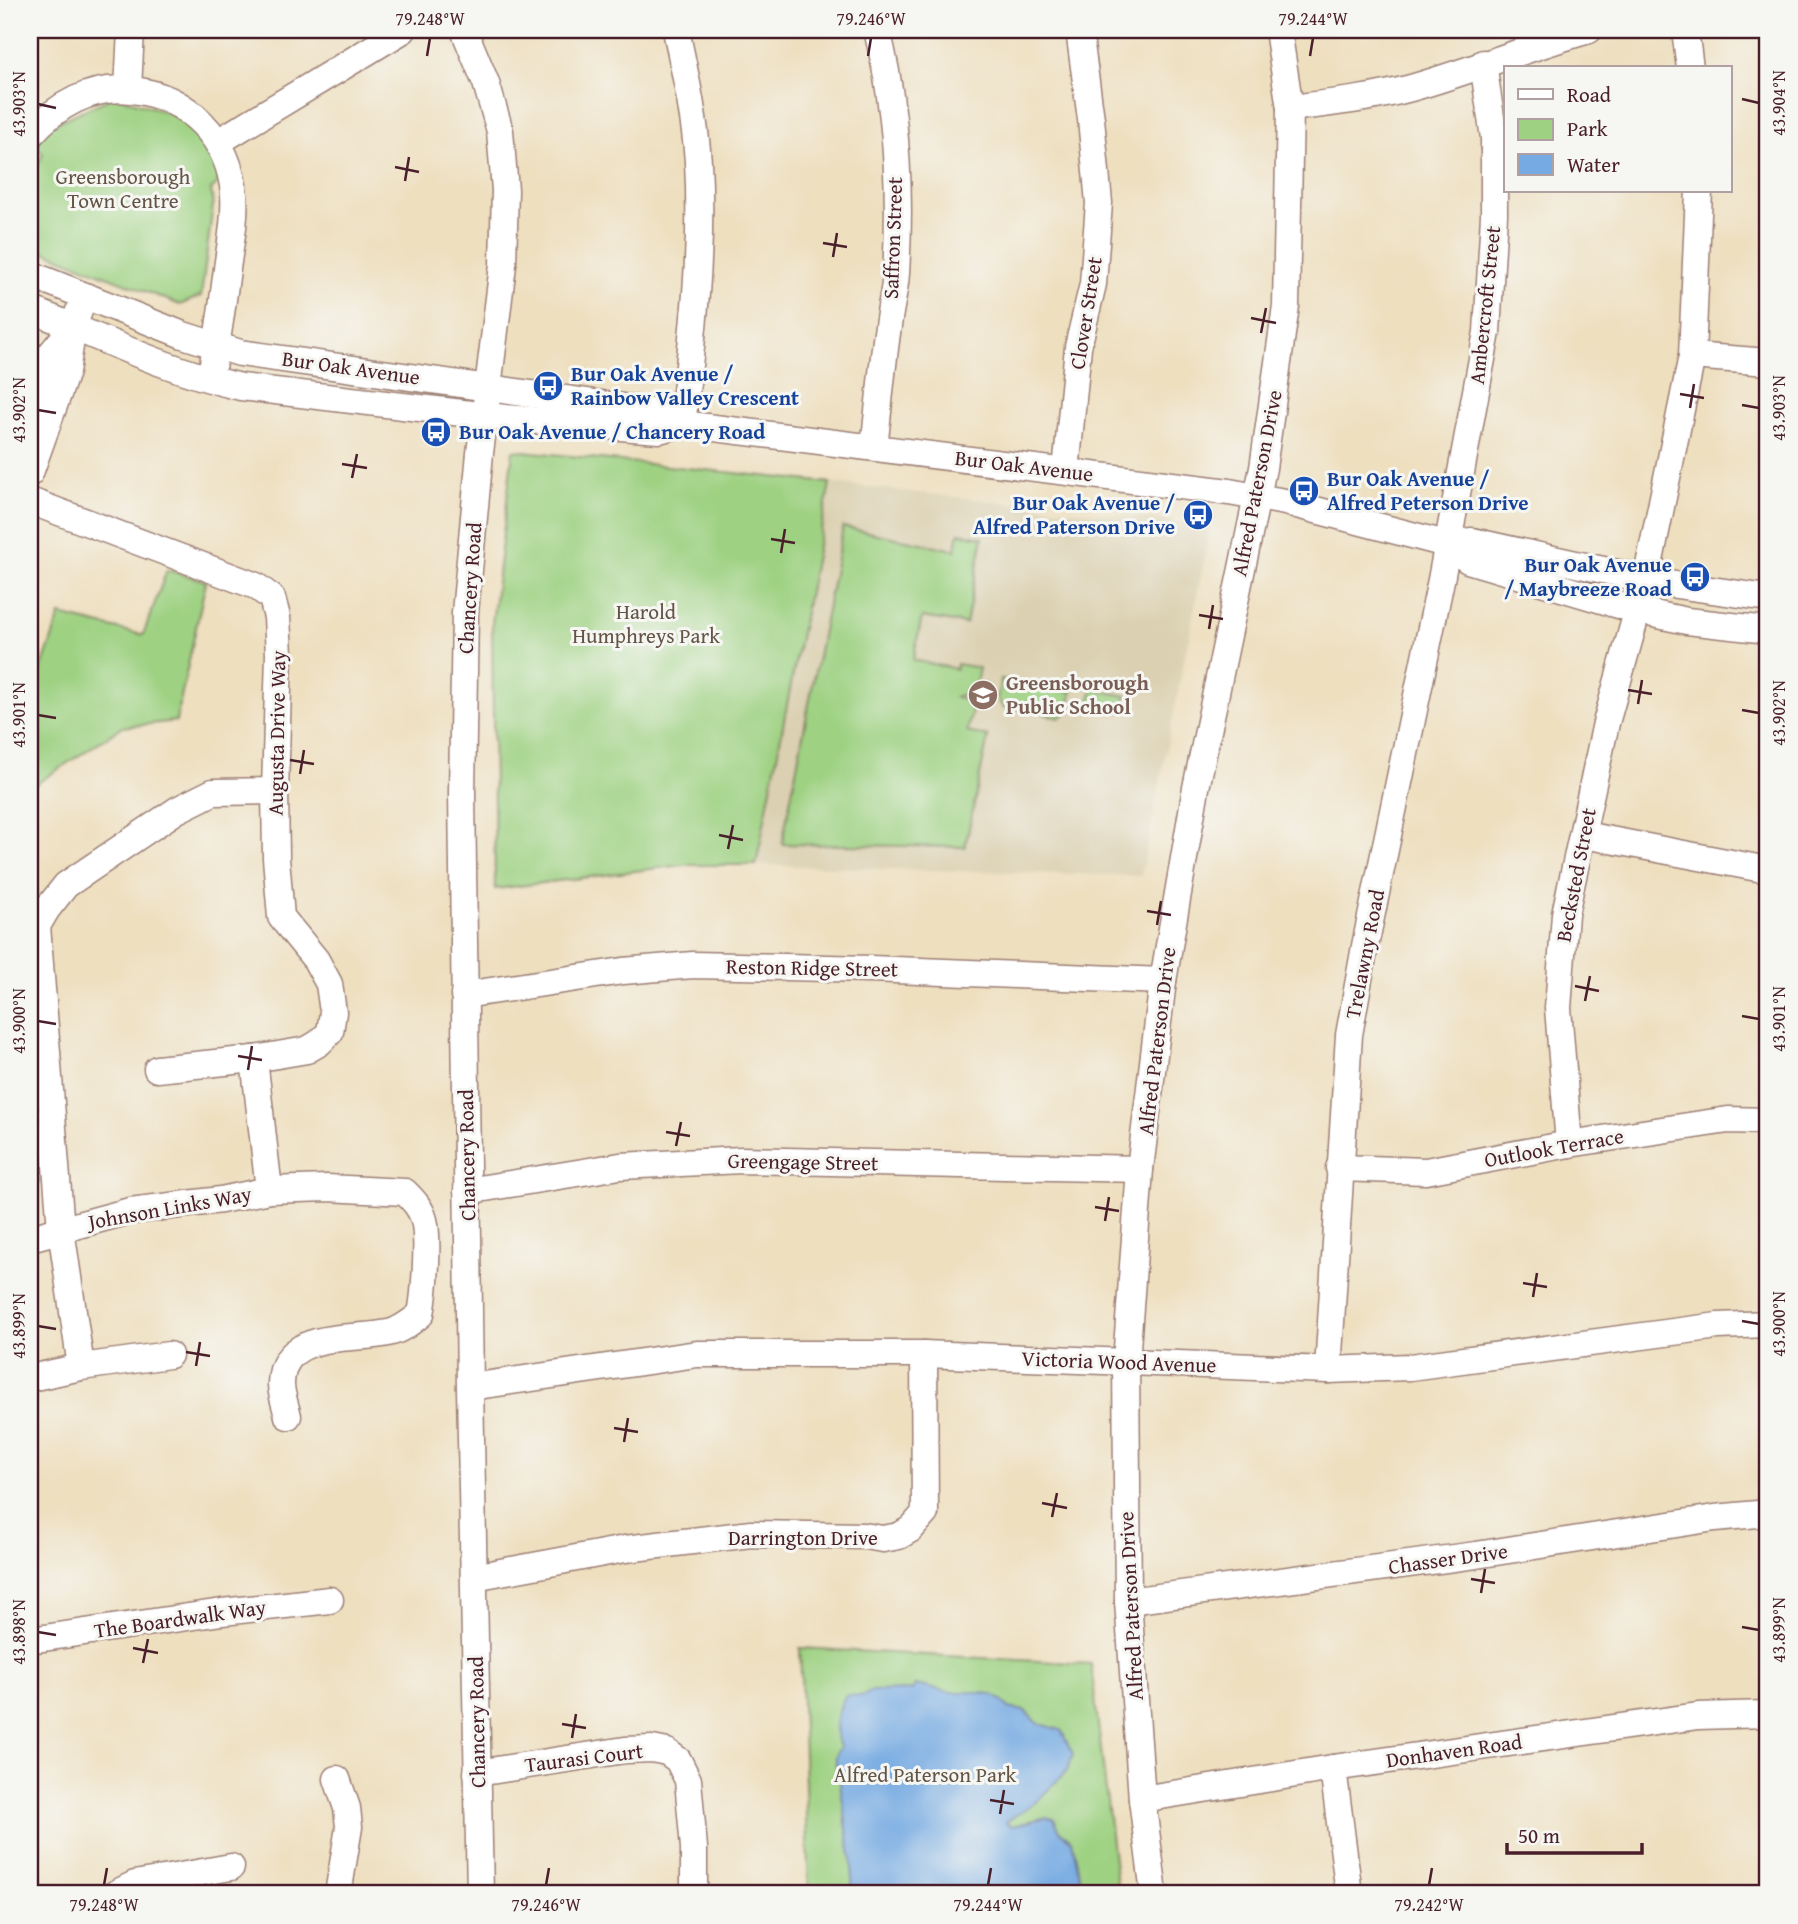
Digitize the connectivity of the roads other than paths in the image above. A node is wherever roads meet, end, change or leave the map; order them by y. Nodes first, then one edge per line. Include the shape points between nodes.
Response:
1 (131, 30) edge
2 (403, 30) edge
3 (464, 30) edge
4 (676, 30) edge
5 (877, 30) edge
6 (1079, 30) edge
7 (1278, 30) edge
8 (1589, 30) edge
9 (1685, 30) edge
10 (1483, 63) junction
11 (1690, 66) edge
12 (128, 89) junction
13 (1290, 108) junction
14 (30, 135) edge
15 (218, 142) junction
16 (1699, 192) edge
17 (30, 274) edge
18 (84, 296) junction
19 (30, 309) edge
20 (73, 327) junction
21 (216, 346) junction
22 (1692, 356) junction
23 (1768, 362) edge
24 (210, 380) junction
25 (489, 388) junction
26 (30, 397) edge
27 (485, 416) junction
28 (682, 424) junction
29 (874, 447) junction
30 (1066, 471) junction
31 (30, 473) edge
32 (1258, 497) junction
33 (30, 501) edge
34 (1446, 544) junction
35 (1646, 580) junction
36 (1768, 598) edge
37 (1639, 611) junction
38 (1768, 630) edge
39 (275, 791) junction
40 (1584, 835) junction
41 (1768, 870) edge
42 (1163, 981) junction
43 (464, 995) junction
44 (254, 1059) junction
45 (158, 1069) dead end
46 (1768, 1121) edge
47 (1569, 1144) junction
48 (1339, 1168) junction
49 (1140, 1169) junction
50 (269, 1190) junction
51 (467, 1191) junction
52 (61, 1229) junction
53 (30, 1238) edge
54 (1768, 1324) edge
55 (924, 1354) junction
56 (169, 1355) dead end
57 (1126, 1362) junction
58 (81, 1367) junction
59 (1328, 1370) junction
60 (30, 1378) edge
61 (470, 1387) junction
62 (288, 1416) dead end
63 (1768, 1513) edge
64 (474, 1577) junction
65 (330, 1600) dead end
66 (1128, 1601) junction
67 (30, 1640) edge
68 (1768, 1714) edge
69 (1333, 1768) junction
70 (477, 1773) junction
71 (337, 1779) dead end
72 (1142, 1799) junction
73 (231, 1867) dead end
74 (115, 1894) edge
75 (338, 1894) edge
76 (480, 1894) edge
77 (694, 1894) edge
78 (1154, 1894) edge
79 (1349, 1894) edge

1 - 12 street
2 - 15 street
3 - 25 street, Chancery Road via 500,131 505,190 503,265
4 - 28 street via 698,160 700,236
5 - 29 street, Saffron Street via 893,115 898,226 896,277
6 - 30 street, Clover Street via 1099,203 1093,284 1078,347
7 - 13 street, Alfred Paterson Drive
8 - 10 street
9 - 11 street
10 - 13 street via 1375,97
10 - 34 street, Ambercroft Street via 1494,138 1491,284 1487,332
12 - 14 street via 71,101
12 - 15 street via 177,103
13 - 32 street, Alfred Paterson Drive via 1286,306
15 - 21 street via 231,176 234,209
16 - 22 street
17 - 18 street, Bur Oak Avenue
18 - 20 street
18 - 21 street, Bur Oak Avenue
19 - 20 street, Bur Oak Avenue
20 - 24 street, Bur Oak Avenue
20 - 26 street via 44,362
20 - 31 street via 66,372
21 - 24 street
21 - 25 street, Bur Oak Avenue
22 - 23 street
22 - 35 street
24 - 27 street, Bur Oak Avenue
25 - 27 street, Chancery Road
25 - 28 street, Bur Oak Avenue via 658,412
27 - 28 street, Bur Oak Avenue via 659,430
27 - 43 street, Chancery Road via 465,614
28 - 29 street, Bur Oak Avenue
29 - 30 street, Bur Oak Avenue
30 - 32 street, Bur Oak Avenue
32 - 34 street, Bur Oak Avenue
32 - 42 street, Alfred Paterson Drive via 1196,788
33 - 39 street, Augusta Drive Way via 256,586 272,598 279,654
34 - 35 street, Bur Oak Avenue via 1472,541
34 - 37 street, Bur Oak Avenue via 1468,560
34 - 48 street, Trelawny Road via 1349,1035
35 - 36 street, Bur Oak Avenue
35 - 37 street
37 - 38 street, Bur Oak Avenue
37 - 40 street, Becksted Street via 1605,723
39 - 44 street, Augusta Drive Way via 281,917 316,960 329,984 333,1012 330,1032 319,1043 307,1050
39 - 52 street via 213,792 177,810 66,885 37,926
40 - 41 street
40 - 47 street, Becksted Street via 1565,914 1558,1008
42 - 43 street, Reston Ridge Street via 693,965
42 - 49 street, Alfred Paterson Drive
43 - 51 street, Chancery Road
44 - 45 street, Augusta Drive Way
44 - 50 street
46 - 47 street, Outlook Terrace via 1728,1120
47 - 48 street, Outlook Terrace via 1426,1171
48 - 59 street, Trelawny Road
49 - 51 street, Greengage Street via 742,1160 620,1166
49 - 57 street, Alfred Paterson Drive
50 - 52 street, Johnson Links Way via 130,1211
50 - 62 street, Johnson Links Way via 405,1192 425,1220 421,1314 389,1333 298,1348 287,1361 281,1384
51 - 61 street, Chancery Road
52 - 53 street, Johnson Links Way
52 - 58 street
54 - 59 street, Victoria Wood Avenue via 1704,1328 1410,1367
55 - 57 street, Victoria Wood Avenue
55 - 61 street, Victoria Wood Avenue via 697,1354
55 - 64 street, Darrington Drive via 925,1513 899,1536 751,1534 625,1549
56 - 58 street
57 - 59 street, Victoria Wood Avenue
57 - 66 street, Alfred Paterson Drive
58 - 60 street
61 - 64 street, Chancery Road
63 - 66 street, Chasser Drive
64 - 70 street, Chancery Road
65 - 67 street, The Boardwalk Way
66 - 72 street, Alfred Paterson Drive
68 - 69 street, Donhaven Road via 1698,1716
69 - 72 street, Donhaven Road
69 - 79 street
70 - 76 street, Chancery Road
70 - 77 street, Taurasi Court via 625,1750 667,1752 678,1760 688,1780
71 - 75 street via 349,1827
72 - 78 street, Alfred Paterson Drive
73 - 74 street via 145,1882

